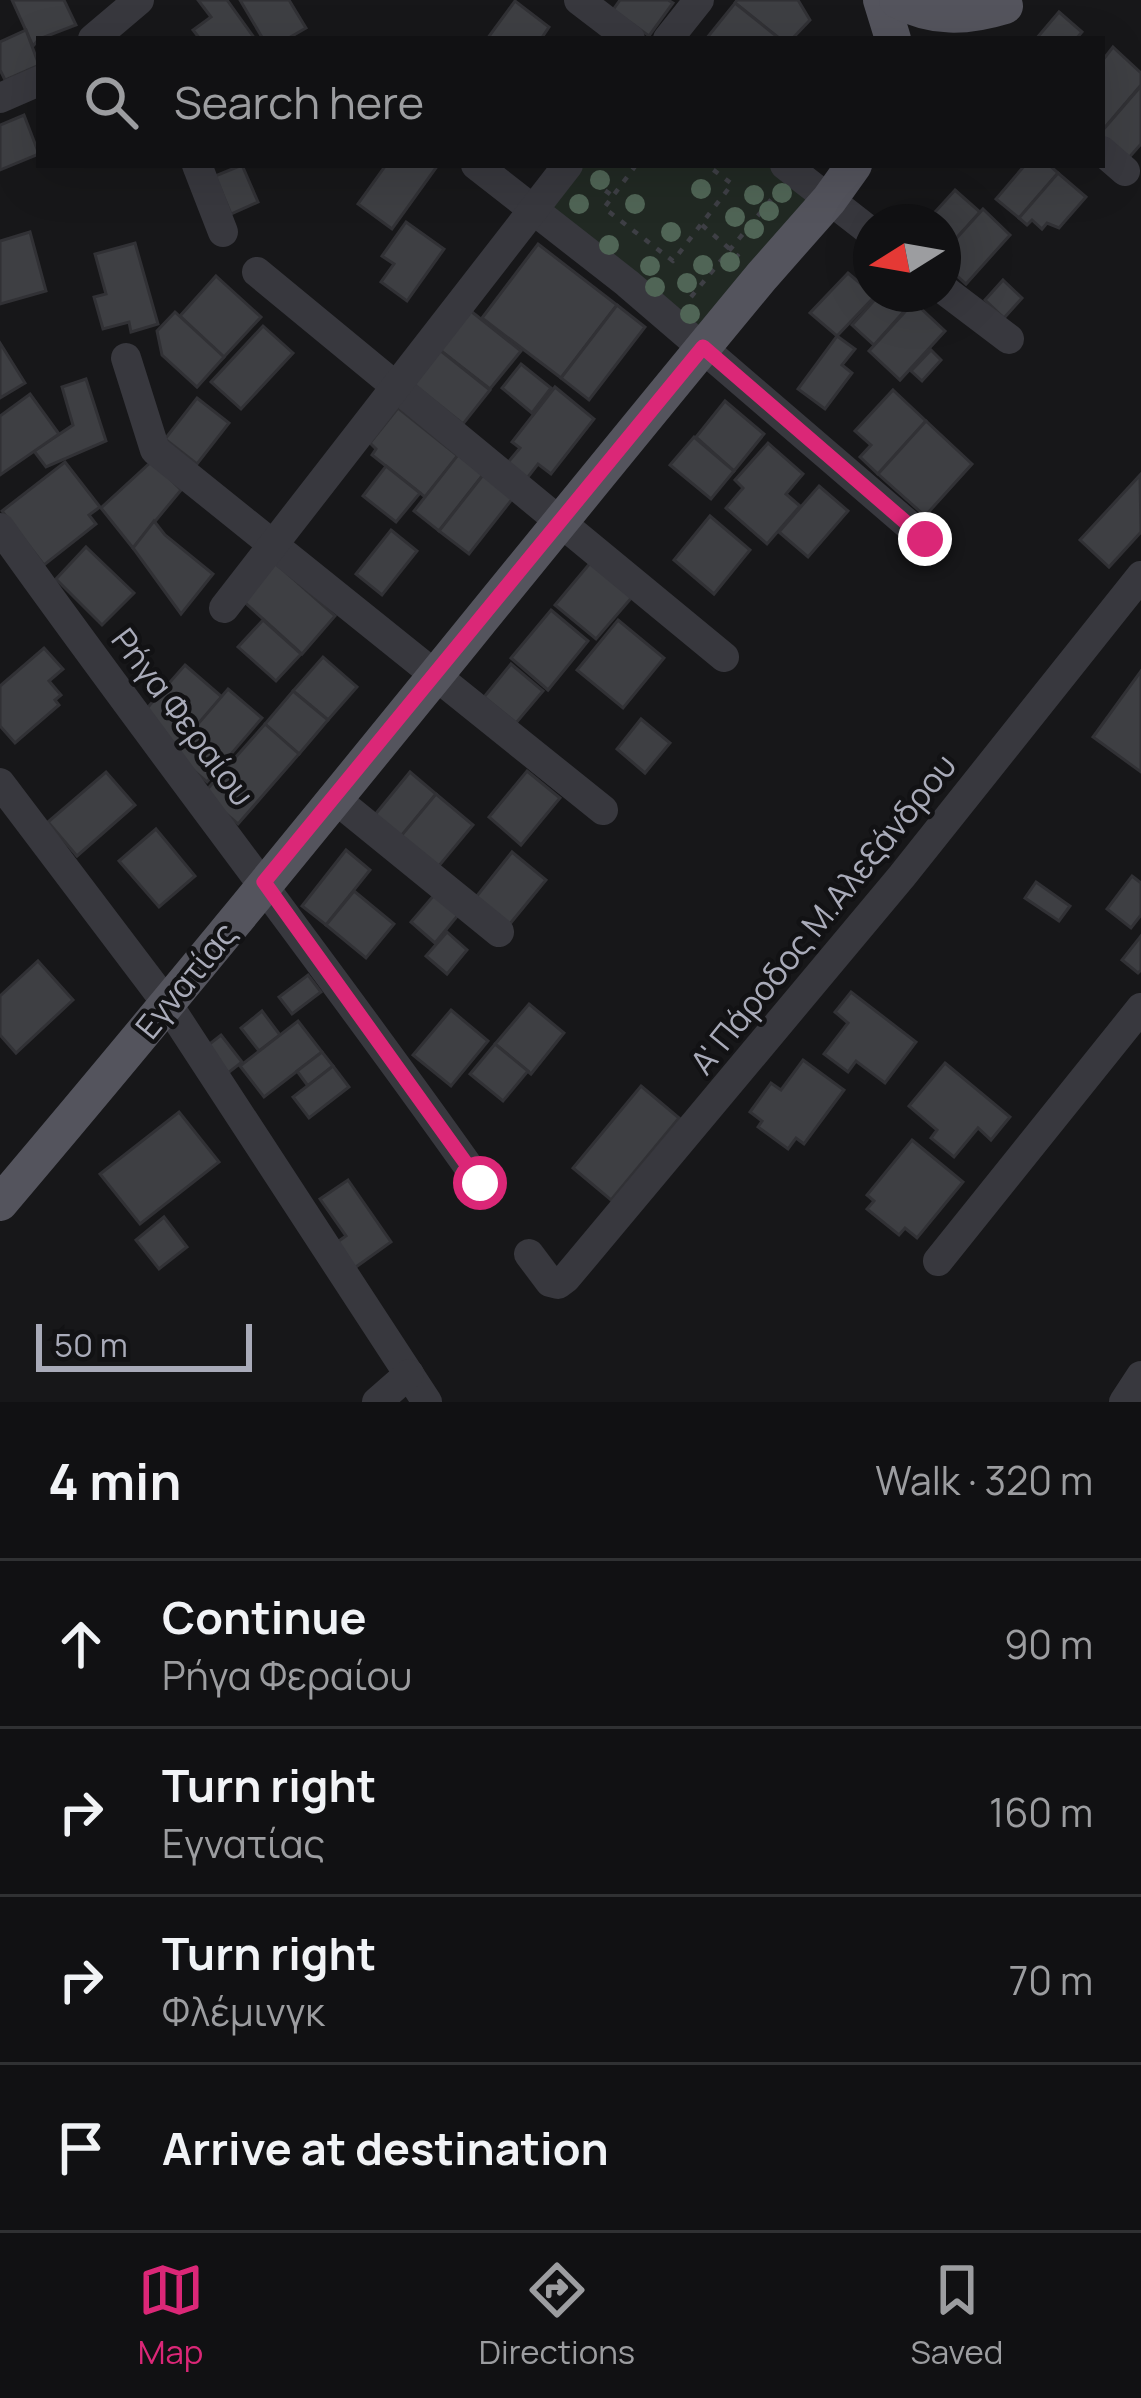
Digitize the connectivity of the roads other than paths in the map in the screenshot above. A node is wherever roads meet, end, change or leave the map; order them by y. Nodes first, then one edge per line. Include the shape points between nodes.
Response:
1 (579, 0) edge
2 (699, 0) edge
3 (881, 0) edge
4 (897, 0) edge
5 (1007, 3) edge
6 (132, 6) edge
7 (97, 36) edge
8 (142, 36) edge
9 (626, 36) edge
10 (670, 36) edge
11 (892, 36) edge
12 (980, 36) edge
13 (36, 82) edge
14 (0, 98) edge
15 (198, 168) edge
16 (480, 168) edge
17 (566, 168) edge
18 (852, 168) edge
19 (866, 168) edge
20 (790, 169) edge
21 (829, 200) junction
22 (535, 208) junction
23 (853, 218) edge
24 (223, 232) dead end
25 (257, 272) dead end
26 (961, 303) edge
27 (1009, 339) dead end
28 (703, 347) junction
29 (126, 358) dead end
30 (396, 388) junction
31 (560, 523) junction
32 (0, 528) edge
33 (925, 539) dead end
34 (275, 546) junction
35 (1141, 576) edge
36 (224, 608) dead end
37 (724, 657) dead end
38 (436, 673) junction
39 (0, 783) edge
40 (333, 797) junction
41 (603, 810) dead end
42 (264, 882) junction
43 (499, 932) dead end
44 (168, 1005) junction
45 (1141, 1008) edge
46 (480, 1183) dead end
47 (0, 1203) edge
48 (529, 1254) dead end
49 (938, 1262) dead end
50 (409, 1374) junction
51 (1141, 1376) edge
52 (377, 1402) edge
53 (427, 1402) edge
54 (1124, 1402) edge

1 - 9 street
2 - 10 street
3 - 11 main road
4 - 5 main road via 952,16
5 - 12 main road
6 - 7 street
6 - 8 street
13 - 14 street
15 - 24 street
16 - 22 street
17 - 22 street
18 - 21 main road, Εγνατίας
19 - 21 main road, Εγνατίας
20 - 21 street
21 - 23 street
21 - 28 main road, Εγνατίας
22 - 28 street
22 - 30 street
25 - 30 street
26 - 27 street
28 - 31 main road, Εγνατίας
28 - 33 street
29 - 34 street via 154,450
30 - 31 street
30 - 34 street
31 - 37 street
31 - 38 main road, Εγνατίας
32 - 42 street, Ρήγα Φεραίου
34 - 36 street
34 - 38 street
35 - 48 street, Α' Πάροδος Μ.Αλεξάνδρου via 566,1278 550,1282
38 - 40 main road, Εγνατίας
38 - 41 street
39 - 44 street
40 - 42 main road, Εγνατίας
40 - 43 street
42 - 44 main road, Εγνατίας
42 - 46 street, Ρήγα Φεραίου
44 - 47 main road, Εγνατίας
44 - 50 street
45 - 49 street
50 - 52 street
50 - 53 street
51 - 54 street

